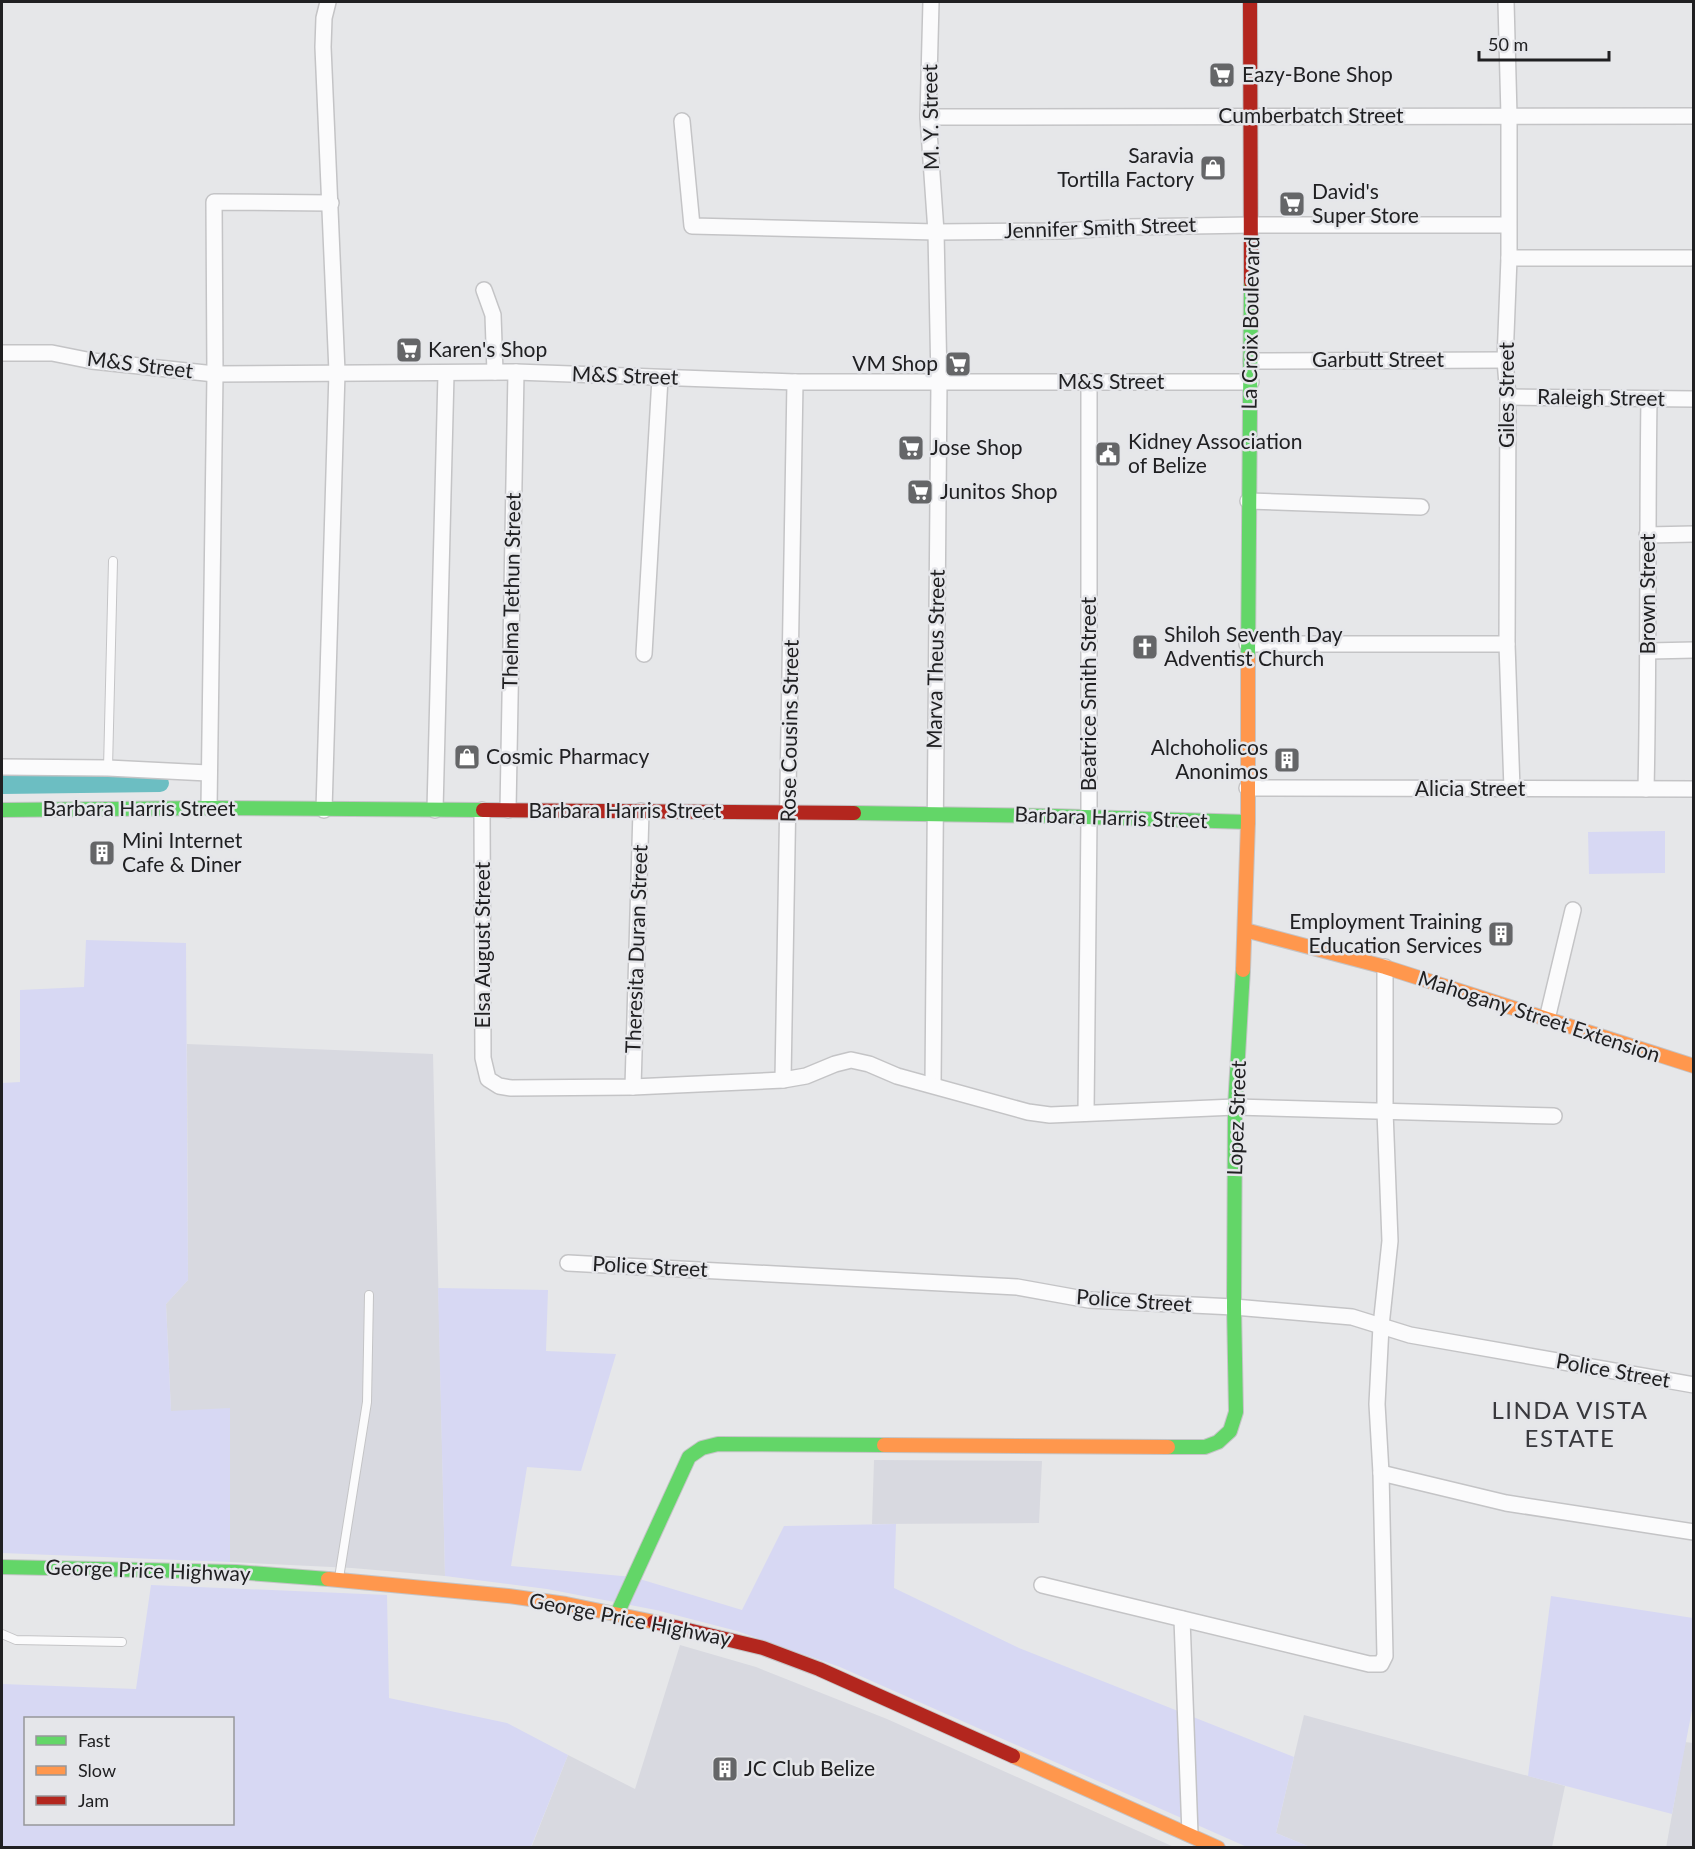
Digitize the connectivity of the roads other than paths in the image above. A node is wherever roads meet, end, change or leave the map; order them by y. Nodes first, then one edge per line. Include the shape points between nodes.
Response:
1 (328, 2) edge
2 (931, 2) edge
3 (1250, 2) edge
4 (1506, 2) edge
5 (1251, 116) junction
6 (1509, 116) junction
7 (1694, 116) edge
8 (928, 117) junction
9 (682, 121) dead end
10 (331, 203) junction
11 (1252, 225) junction
12 (1508, 225) junction
13 (936, 232) junction
14 (1509, 258) junction
15 (1692, 258) dead end
16 (484, 290) dead end
17 (2, 353) edge
18 (1505, 360) junction
19 (1251, 361) junction
20 (337, 372) junction
21 (495, 372) junction
22 (516, 372) junction
23 (215, 374) junction
24 (446, 374) junction
25 (660, 378) junction
26 (939, 381) junction
27 (795, 382) junction
28 (1089, 382) junction
29 (1251, 382) junction
30 (1508, 397) junction
31 (1694, 399) edge
32 (1649, 400) junction
33 (1248, 501) junction
34 (1421, 507) dead end
35 (1694, 534) edge
36 (1647, 535) junction
37 (113, 561) dead end
38 (1248, 644) junction
39 (1507, 644) junction
40 (1694, 650) edge
41 (1649, 651) junction
42 (644, 654) dead end
43 (2, 767) edge
44 (108, 768) junction
45 (208, 773) junction
46 (1248, 788) junction
47 (1512, 789) junction
48 (1646, 789) junction
49 (1694, 789) edge
50 (209, 808) junction
51 (2, 810) edge
52 (324, 810) junction
53 (435, 810) junction
54 (482, 810) junction
55 (508, 810) junction
56 (641, 811) junction
57 (789, 812) junction
58 (935, 813) junction
59 (1089, 818) junction
60 (1248, 822) junction
61 (1573, 910) dead end
62 (1245, 930) junction
63 (1384, 967) junction
64 (1547, 1019) junction
65 (1694, 1066) edge
66 (783, 1080) junction
67 (933, 1085) junction
68 (633, 1087) junction
69 (1235, 1107) junction
70 (1384, 1111) junction
71 (1086, 1113) junction
72 (1554, 1116) dead end
73 (568, 1263) dead end
74 (369, 1295) dead end
75 (1234, 1307) junction
76 (1381, 1326) junction
77 (1694, 1384) edge
78 (1381, 1473) junction
79 (1694, 1532) edge
80 (2, 1567) edge
81 (339, 1580) junction
82 (1042, 1585) dead end
83 (617, 1614) junction
84 (1182, 1618) junction
85 (2, 1634) edge
86 (122, 1642) dead end
87 (1190, 1834) junction
88 (1218, 1848) edge

1 - 10 street via 323,47
2 - 8 street, M. Y. Street
3 - 5 street, La Croix Boulevard
4 - 6 street, Giles Street
5 - 6 street, Cumberbatch Street
5 - 8 street, Cumberbatch Street
5 - 11 street, La Croix Boulevard
6 - 7 street, Cumberbatch Street
6 - 12 street, Giles Street
8 - 13 street, M. Y. Street
9 - 13 street, Jennifer Smith Street via 692,226
10 - 20 street
10 - 23 street via 214,202
11 - 12 street, Jennifer Smith Street
11 - 13 street, Jennifer Smith Street
11 - 19 street, La Croix Boulevard
12 - 14 street, Giles Street
13 - 26 street, Marva Theus Street
14 - 15 street
14 - 18 street, Giles Street
16 - 21 street via 493,315
17 - 23 street, M&S Street via 52,353
18 - 19 street, Garbutt Street
18 - 30 street, Giles Street
19 - 29 street, La Croix Boulevard
20 - 23 street, M&S Street
20 - 24 street, M&S Street
20 - 52 street
21 - 22 street, M&S Street
21 - 24 street, M&S Street
22 - 25 street, M&S Street
22 - 55 street, Thelma Tethun Street
23 - 45 street
24 - 53 street
25 - 27 street, M&S Street
25 - 42 street
26 - 27 street, M&S Street
26 - 28 street, M&S Street
26 - 58 street, Marva Theus Street
27 - 57 street, Rose Cousins Street
28 - 29 street, M&S Street
28 - 59 street, Beatrice Smith Street
29 - 33 street, La Croix Boulevard
30 - 32 street, Raleigh Street
30 - 39 street, Giles Street
31 - 32 street, Raleigh Street
32 - 36 street, Brown Street
33 - 34 street
33 - 38 street, La Croix Boulevard
35 - 36 street
36 - 41 street, Brown Street
37 - 44 lane
38 - 39 street
38 - 46 street, La Croix Boulevard
39 - 47 street, Giles Street
40 - 41 street
41 - 48 street, Brown Street
43 - 44 street
44 - 45 street
45 - 50 street
46 - 47 street, Alicia Street
46 - 60 street, Lopez Street
47 - 48 street, Alicia Street
48 - 49 street, Alicia Street
50 - 51 street, Barbara Harris Street
50 - 52 street, Barbara Harris Street
52 - 53 street, Barbara Harris Street
53 - 54 street, Barbara Harris Street
54 - 55 street, Barbara Harris Street
54 - 68 street, Elsa August Street via 483,1058 488,1079 511,1088
55 - 56 street, Barbara Harris Street
56 - 57 street, Barbara Harris Street
56 - 68 street, Theresita Duran Street
57 - 58 street, Barbara Harris Street
57 - 66 street, Rose Cousins Street
58 - 59 street, Barbara Harris Street
58 - 67 street, Marva Theus Street
59 - 60 street, Barbara Harris Street
59 - 71 street, Beatrice Smith Street
60 - 62 street, Lopez Street
61 - 64 street
62 - 63 street, Mahogany Street Extension
62 - 69 street, Lopez Street
63 - 64 street, Mahogany Street Extension
63 - 70 street
64 - 65 street, Mahogany Street Extension
66 - 67 street via 851,1060
66 - 68 street
67 - 71 street via 1028,1112
69 - 70 street
69 - 71 street
69 - 75 street, Lopez Street
70 - 72 street
70 - 76 street via 1390,1241
73 - 75 street, Police Street via 1017,1287 1089,1300
74 - 81 lane via 367,1402
75 - 76 street, Police Street via 1352,1317
75 - 83 street, Lopez Street via 1236,1412 1227,1435 1218,1443 1205,1447 706,1446 689,1457
76 - 77 street, Police Street via 1410,1335
76 - 78 street via 1377,1404
78 - 79 street via 1506,1503
78 - 84 street via 1381,1664
80 - 81 street, George Price Highway via 236,1572
81 - 83 street, George Price Highway via 508,1596
82 - 84 street
83 - 87 street, George Price Highway via 764,1648 819,1669
84 - 87 street
85 - 86 lane via 16,1640
87 - 88 street, George Price Highway

